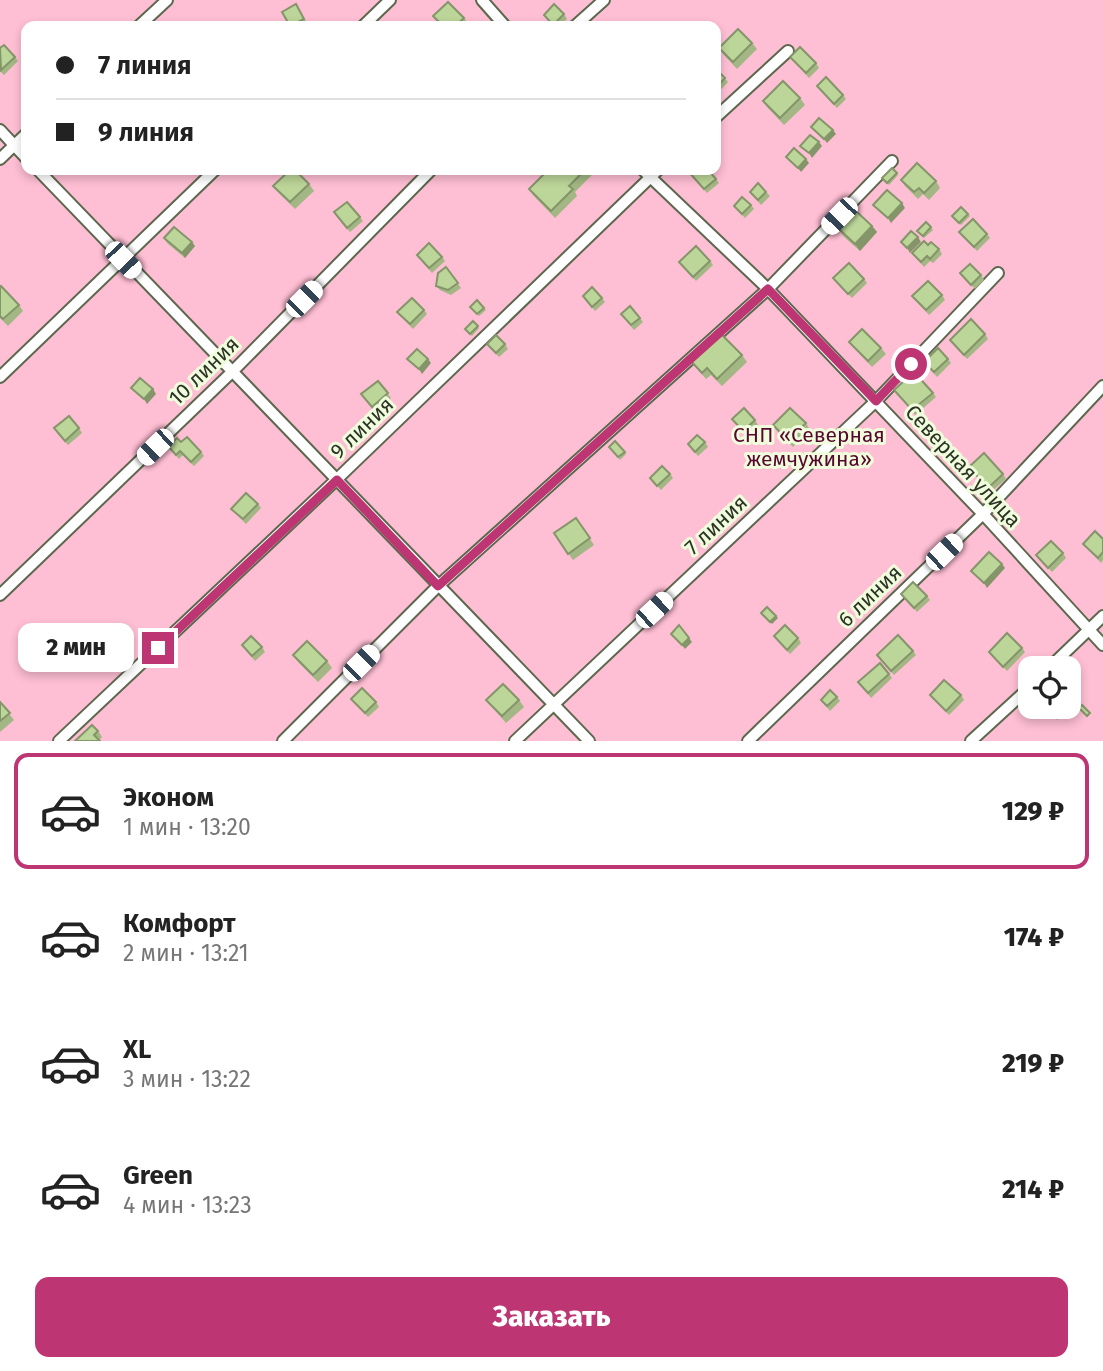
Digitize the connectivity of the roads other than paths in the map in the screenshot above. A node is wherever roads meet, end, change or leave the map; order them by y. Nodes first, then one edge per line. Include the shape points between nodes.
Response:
1 (167, 0) edge
2 (390, 0) edge
3 (482, 0) edge
4 (604, 0) edge
5 (144, 21) edge
6 (368, 21) edge
7 (501, 21) edge
8 (581, 21) edge
9 (788, 51) dead end
10 (721, 112) edge
11 (0, 130) edge
12 (21, 139) edge
13 (14, 145) junction
14 (21, 153) edge
15 (0, 159) edge
16 (892, 161) dead end
17 (43, 175) edge
18 (210, 175) edge
19 (425, 175) edge
20 (647, 175) edge
21 (653, 175) edge
22 (123, 260) junction
23 (998, 273) dead end
24 (768, 289) junction
25 (232, 372) junction
26 (0, 377) edge
27 (1103, 386) edge
28 (876, 401) junction
29 (337, 480) junction
30 (983, 514) junction
31 (438, 586) junction
32 (0, 595) edge
33 (1103, 616) edge
34 (1089, 631) junction
35 (1103, 645) edge
36 (1062, 656) edge
37 (1018, 697) edge
38 (554, 705) junction
39 (59, 741) edge
40 (283, 741) edge
41 (515, 741) edge
42 (589, 741) edge
43 (748, 741) edge
44 (971, 741) edge

1 - 5 street
2 - 6 street
3 - 7 street
4 - 8 street
9 - 10 street
11 - 13 street
12 - 13 street
13 - 14 street
13 - 15 street
16 - 24 street
17 - 22 street
18 - 22 street
19 - 25 street, 10 линия
20 - 29 street, 9 линия
21 - 24 street, Северная улица
22 - 25 street
22 - 26 street
23 - 28 street, 7 линия
24 - 28 street, Северная улица
24 - 31 street
25 - 29 street
25 - 32 street, 10 линия
27 - 30 street, 6 линия
28 - 30 street, Северная улица
28 - 38 street, 7 линия
29 - 31 street
29 - 39 street, 9 линия
30 - 34 street, Северная улица
30 - 43 street, 6 линия
31 - 38 street
31 - 40 street
33 - 34 street
34 - 35 street, Северная улица
34 - 36 street
37 - 44 street
38 - 41 street, 7 линия
38 - 42 street

